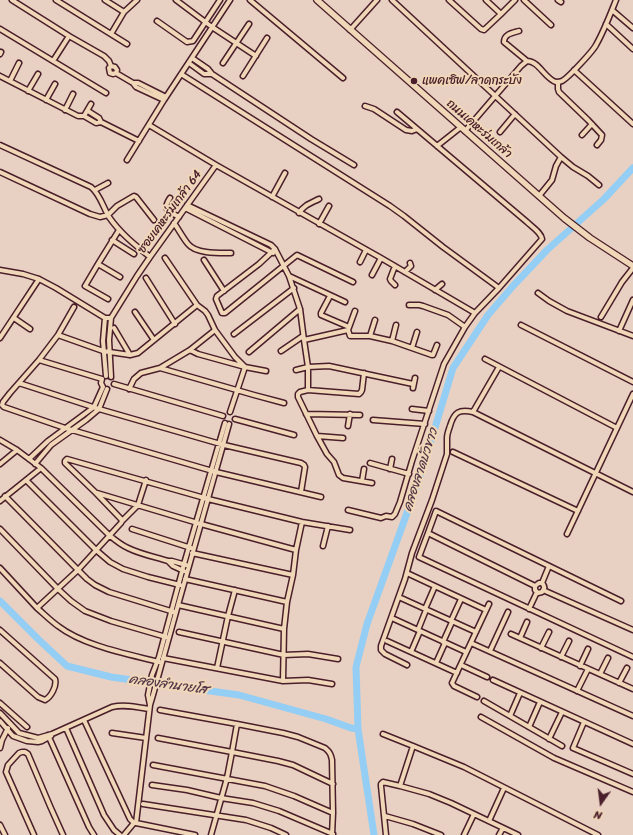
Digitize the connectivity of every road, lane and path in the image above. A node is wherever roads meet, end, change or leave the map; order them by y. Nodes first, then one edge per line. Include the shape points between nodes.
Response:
1 (12, 0) edge
2 (56, 0) edge
3 (105, 0) edge
4 (137, 0) edge
5 (176, 0) edge
6 (221, 0) edge
7 (250, 0) edge
8 (317, 0) edge
9 (377, 0) edge
10 (392, 0) edge
11 (486, 0) edge
12 (515, 0) edge
13 (524, 0) edge
14 (616, 0) edge
15 (452, 1) edge
16 (228, 2) edge
17 (323, 2) edge
18 (612, 10) junction
19 (124, 12) junction
20 (501, 14) junction
21 (157, 21) dead end
22 (206, 22) junction
23 (249, 24) dead end
24 (606, 24) junction
25 (551, 25) dead end
26 (212, 27) junction
27 (633, 28) edge
28 (0, 29) edge
29 (350, 30) junction
30 (519, 31) dead end
31 (111, 34) junction
32 (69, 36) junction
33 (267, 38) dead end
34 (236, 43) junction
35 (127, 44) dead end
36 (633, 49) edge
37 (256, 56) junction
38 (192, 58) junction
39 (527, 61) junction
40 (53, 62) junction
41 (19, 63) dead end
42 (188, 63) junction
43 (223, 63) dead end
44 (574, 70) junction
45 (38, 74) dead end
46 (181, 74) junction
47 (212, 74) junction
48 (0, 76) edge
49 (244, 76) dead end
50 (343, 78) dead end
51 (10, 81) junction
52 (558, 82) junction
53 (55, 84) dead end
54 (28, 91) junction
55 (106, 93) dead end
56 (73, 94) dead end
57 (495, 95) junction
58 (165, 99) junction
59 (46, 100) junction
60 (91, 104) dead end
61 (365, 106) dead end
62 (65, 110) junction
63 (88, 111) junction
64 (397, 112) dead end
65 (515, 114) junction
66 (84, 116) junction
67 (101, 122) junction
68 (592, 124) junction
69 (633, 124) edge
70 (149, 125) junction
71 (417, 129) junction
72 (463, 129) junction
73 (500, 132) dead end
74 (582, 134) dead end
75 (139, 141) junction
76 (0, 145) edge
77 (597, 145) dead end
78 (436, 146) junction
79 (561, 157) junction
80 (127, 160) dead end
81 (216, 165) junction
82 (354, 165) dead end
83 (0, 172) edge
84 (285, 173) dead end
85 (108, 183) dead end
86 (600, 184) dead end
87 (95, 190) junction
88 (539, 196) junction
89 (272, 197) junction
90 (170, 198) dead end
91 (319, 199) dead end
92 (186, 206) junction
93 (329, 206) dead end
94 (299, 213) junction
95 (108, 215) junction
96 (178, 217) junction
97 (154, 220) dead end
98 (174, 223) junction
99 (319, 224) junction
100 (119, 230) junction
101 (112, 240) junction
102 (366, 250) junction
103 (274, 251) junction
104 (231, 253) dead end
105 (134, 254) dead end
106 (150, 257) junction
107 (165, 258) dead end
108 (381, 258) junction
109 (204, 260) dead end
110 (360, 262) dead end
111 (410, 263) dead end
112 (98, 264) junction
113 (284, 266) junction
114 (395, 266) junction
115 (633, 267) edge
116 (0, 270) edge
117 (405, 272) junction
118 (372, 275) dead end
119 (289, 276) junction
120 (120, 277) dead end
121 (146, 278) dead end
122 (39, 279) junction
123 (353, 282) dead end
124 (442, 284) dead end
125 (395, 285) dead end
126 (294, 288) junction
127 (499, 288) junction
128 (435, 290) junction
129 (224, 291) junction
130 (538, 293) dead end
131 (330, 296) junction
132 (108, 299) dead end
133 (633, 300) edge
134 (345, 302) dead end
135 (409, 305) dead end
136 (74, 306) dead end
137 (197, 306) junction
138 (300, 309) junction
139 (355, 311) dead end
140 (135, 312) dead end
141 (475, 314) junction
142 (601, 317) dead end
143 (14, 318) junction
144 (105, 318) junction
145 (111, 318) junction
146 (375, 320) dead end
147 (175, 324) junction
148 (396, 325) dead end
149 (521, 325) dead end
150 (465, 327) junction
151 (30, 328) dead end
152 (114, 328) dead end
153 (348, 329) junction
154 (215, 330) junction
155 (619, 330) junction
156 (417, 332) dead end
157 (234, 334) dead end
158 (1, 335) edge
159 (58, 335) junction
160 (633, 335) edge
161 (370, 336) junction
162 (304, 338) junction
163 (154, 340) junction
164 (392, 341) junction
165 (437, 345) dead end
166 (412, 348) junction
167 (190, 350) junction
168 (103, 351) junction
169 (281, 351) dead end
170 (110, 352) junction
171 (249, 352) dead end
172 (130, 355) junction
173 (39, 360) junction
174 (485, 360) dead end
175 (308, 367) junction
176 (500, 367) junction
177 (160, 368) junction
178 (245, 368) junction
179 (296, 370) dead end
180 (266, 371) dead end
181 (364, 373) junction
182 (106, 376) junction
183 (111, 377) junction
184 (415, 378) dead end
185 (102, 379) junction
186 (633, 382) edge
187 (19, 383) junction
188 (114, 384) junction
189 (105, 388) junction
190 (129, 389) junction
191 (237, 390) junction
192 (308, 390) junction
193 (633, 394) edge
194 (284, 403) dead end
195 (96, 408) junction
196 (412, 409) dead end
197 (429, 411) junction
198 (230, 412) junction
199 (474, 412) junction
200 (306, 414) junction
201 (350, 414) junction
202 (360, 414) dead end
203 (223, 416) junction
204 (235, 419) junction
205 (373, 420) dead end
206 (227, 424) junction
207 (425, 424) junction
208 (348, 426) dead end
209 (65, 428) junction
210 (617, 428) junction
211 (72, 430) junction
212 (294, 435) dead end
213 (317, 436) junction
214 (343, 438) dead end
215 (0, 440) edge
216 (219, 444) junction
217 (224, 445) junction
218 (17, 450) junction
219 (453, 452) dead end
220 (28, 459) junction
221 (392, 459) dead end
222 (370, 463) dead end
223 (0, 464) edge
224 (35, 464) junction
225 (41, 468) junction
226 (364, 469) dead end
227 (390, 469) junction
228 (211, 470) junction
229 (216, 472) junction
230 (408, 474) junction
231 (596, 474) junction
232 (26, 480) junction
233 (146, 480) junction
234 (362, 481) junction
235 (372, 483) dead end
236 (301, 492) junction
237 (633, 492) edge
238 (96, 493) junction
239 (5, 496) junction
240 (204, 497) junction
241 (321, 497) dead end
242 (208, 498) junction
243 (0, 501) edge
244 (138, 505) junction
245 (348, 510) dead end
246 (578, 511) junction
247 (122, 521) junction
248 (302, 522) junction
249 (199, 523) junction
250 (328, 526) junction
251 (0, 529) edge
252 (132, 529) dead end
253 (350, 530) dead end
254 (428, 534) junction
255 (567, 534) dead end
256 (109, 535) junction
257 (323, 546) dead end
258 (96, 550) junction
259 (192, 550) junction
260 (296, 550) junction
261 (168, 561) junction
262 (186, 565) junction
263 (549, 566) junction
264 (0, 568) edge
265 (78, 570) junction
266 (185, 571) junction
267 (409, 574) dead end
268 (293, 575) junction
269 (185, 579) junction
270 (542, 584) junction
271 (181, 585) junction
272 (435, 586) junction
273 (535, 586) junction
274 (58, 589) junction
275 (236, 590) junction
276 (544, 590) junction
277 (537, 592) junction
278 (402, 598) dead end
279 (462, 599) junction
280 (621, 601) dead end
281 (287, 602) junction
282 (489, 604) dead end
283 (178, 605) junction
284 (38, 608) junction
285 (529, 608) junction
286 (426, 609) junction
287 (486, 610) junction
288 (174, 612) junction
289 (508, 612) dead end
290 (228, 616) junction
291 (394, 619) dead end
292 (452, 621) junction
293 (527, 622) dead end
294 (284, 629) junction
295 (0, 630) edge
296 (419, 630) junction
297 (633, 630) edge
298 (179, 632) dead end
299 (476, 632) junction
300 (549, 632) dead end
301 (511, 634) dead end
302 (167, 637) junction
303 (520, 638) junction
304 (387, 641) dead end
305 (569, 641) dead end
306 (222, 642) junction
307 (444, 642) junction
308 (471, 643) junction
309 (542, 648) junction
310 (588, 650) dead end
311 (490, 651) junction
312 (411, 652) junction
313 (466, 652) junction
314 (284, 654) junction
315 (561, 657) junction
316 (633, 657) edge
317 (164, 658) junction
318 (608, 658) dead end
319 (338, 659) dead end
320 (160, 662) junction
321 (0, 663) edge
322 (436, 663) junction
323 (406, 665) dead end
324 (461, 665) junction
325 (580, 666) junction
326 (216, 668) junction
327 (627, 668) dead end
328 (588, 669) junction
329 (457, 672) junction
330 (600, 674) junction
331 (487, 677) dead end
332 (493, 680) dead end
333 (282, 681) junction
334 (619, 683) junction
335 (332, 684) dead end
336 (633, 689) edge
337 (577, 691) junction
338 (520, 692) junction
339 (477, 697) dead end
340 (484, 701) dead end
341 (540, 702) junction
342 (0, 703) edge
343 (150, 707) junction
344 (160, 710) dead end
345 (562, 712) junction
346 (0, 713) edge
347 (510, 716) junction
348 (633, 716) edge
349 (481, 717) dead end
350 (84, 720) junction
351 (0, 721) edge
352 (584, 722) junction
353 (10, 724) junction
354 (237, 724) junction
355 (27, 727) dead end
356 (528, 727) junction
357 (66, 728) junction
358 (6, 730) junction
359 (112, 733) dead end
360 (383, 734) dead end
361 (50, 736) junction
362 (146, 738) junction
363 (158, 738) dead end
364 (550, 739) junction
365 (633, 744) edge
366 (413, 746) junction
367 (562, 746) dead end
368 (0, 748) edge
369 (232, 752) junction
370 (153, 765) dead end
371 (633, 774) edge
372 (227, 778) junction
373 (333, 784) junction
374 (152, 785) dead end
375 (400, 786) junction
376 (504, 788) junction
377 (633, 792) edge
378 (221, 798) junction
379 (143, 804) dead end
380 (333, 813) junction
381 (474, 814) junction
382 (217, 816) junction
383 (385, 816) junction
384 (489, 821) junction
385 (135, 823) junction
386 (0, 825) edge
387 (503, 828) junction
388 (332, 834) edge
389 (5, 835) edge
390 (34, 835) edge
391 (63, 835) edge
392 (94, 835) edge
393 (120, 835) edge
394 (124, 835) edge
395 (195, 835) edge
396 (212, 835) edge
397 (286, 835) edge
398 (386, 835) edge
399 (441, 835) edge
400 (464, 835) edge
401 (499, 835) edge
402 (518, 835) edge
403 (598, 835) edge

1 - 32 street
2 - 31 street
3 - 19 street
4 - 19 street
5 - 22 street
6 - 16 street
6 - 22 street
7 - 50 street
8 - 17 street, ถนนเคหะร่มเกล้า
9 - 29 street
10 - 57 street
11 - 20 street
12 - 20 street
13 - 25 street
14 - 18 street
15 - 20 street via 484,30
16 - 26 street
17 - 29 street, ถนนเคหะร่มเกล้า
18 - 24 street
18 - 27 street
19 - 31 street
21 - 22 street via 187,42 193,41
22 - 26 street
23 - 34 street
24 - 36 street
24 - 44 street via 595,47
26 - 34 street
26 - 38 street
28 - 40 street
29 - 72 street, ถนนเคหะร่มเกล้า
30 - 39 street via 506,35 504,42
31 - 35 street
32 - 40 street
32 - 58 street via 107,59 117,70 116,73 136,86
33 - 37 street
34 - 37 street
34 - 43 street
37 - 49 street
38 - 42 street
38 - 47 street
39 - 52 street via 533,62 550,79
39 - 57 street
40 - 55 street
41 - 51 street
42 - 46 street
42 - 47 street via 204,74
44 - 52 street
44 - 69 street
45 - 54 street
46 - 58 street
46 - 127 street via 390,206
47 - 82 street
48 - 51 street
51 - 54 street
52 - 68 street via 559,92
53 - 59 street
54 - 59 street
56 - 62 street
57 - 65 street
57 - 72 street
58 - 70 street
59 - 62 street
60 - 63 street
61 - 71 street via 406,130
62 - 66 street
63 - 66 street
63 - 67 street
64 - 71 street
65 - 73 street
65 - 79 street
66 - 67 street
67 - 75 street
68 - 74 street
68 - 77 street via 602,135
70 - 75 street
70 - 81 street, ซอยเคหะร่มเกล้า 64
71 - 78 street
72 - 78 street
72 - 88 street, ถนนเคหะร่มเกล้า
75 - 80 street
76 - 87 street
78 - 127 street via 542,236 539,243
79 - 86 street
79 - 88 street via 552,180
81 - 89 street
81 - 92 street, ซอยเคหะร่มเกล้า 64
83 - 95 street via 90,214 100,217
84 - 89 street
85 - 87 street
87 - 95 street
88 - 115 street, ถนนเคหะร่มเกล้า via 590,238
89 - 94 street
90 - 96 street via 166,208
91 - 94 street via 307,204
92 - 96 street, ซอยเคหะร่มเกล้า 64
92 - 103 street via 271,245
93 - 99 street
94 - 99 street
95 - 97 street via 134,196
95 - 100 street
96 - 98 street, ซอยเคหะร่มเกล้า 64
98 - 104 street via 192,248
98 - 106 street, ซอยเคหะร่มเกล้า 64
99 - 102 street
100 - 101 street
100 - 106 street
101 - 105 street
101 - 112 street
102 - 108 street
102 - 110 street
103 - 113 street
103 - 129 street
106 - 145 street, ซอยเคหะร่มเกล้า 64
107 - 137 street
108 - 114 street
108 - 118 street
109 - 129 street
111 - 117 street via 411,266
112 - 120 street
112 - 132 street via 85,286
113 - 119 street
113 - 123 street via 297,255
113 - 129 street via 224,314 216,298
114 - 117 street
114 - 125 street via 390,279
115 - 142 street
116 - 122 street
117 - 128 street
119 - 126 street
119 - 131 street
121 - 147 street
122 - 143 street
122 - 144 street
124 - 128 street
126 - 138 street
126 - 157 street
127 - 141 street
128 - 141 street
130 - 155 street via 567,311
131 - 134 street
131 - 153 street via 321,315
133 - 155 street
135 - 150 street via 423,306 448,315
136 - 159 street
137 - 147 street
137 - 154 street via 208,315
138 - 162 street
138 - 171 street
139 - 153 street
140 - 163 street
141 - 150 street
143 - 151 street
143 - 158 street
144 - 145 street
144 - 168 street
145 - 170 street
146 - 161 street
147 - 163 street
148 - 164 street
149 - 186 street
150 - 197 street via 444,364
152 - 172 street
153 - 161 street via 352,336
153 - 162 street
154 - 167 street
154 - 178 street
155 - 160 street
156 - 166 street
159 - 168 street
159 - 173 street
161 - 164 street
162 - 169 street
162 - 175 street
163 - 172 street via 138,353
164 - 166 street
165 - 166 street via 433,355
167 - 177 street
167 - 178 street
168 - 170 street
168 - 182 street
170 - 172 street
170 - 183 street
173 - 185 street
173 - 187 street
174 - 176 street
175 - 179 street
175 - 181 street via 329,366
175 - 192 street
176 - 199 street
176 - 210 street
177 - 190 street via 141,373
177 - 191 street
178 - 180 street
178 - 191 street
181 - 184 street via 413,386
181 - 192 street via 359,394
182 - 183 street
182 - 185 street
183 - 188 street
185 - 189 street via 101,383
187 - 195 street
187 - 209 street via 3,402 4,407
188 - 189 street via 111,388
188 - 190 street
189 - 195 street
190 - 203 street
191 - 194 street
191 - 198 street
192 - 200 street via 298,394
193 - 210 street
195 - 209 street
195 - 211 street via 86,420
195 - 216 street
196 - 197 street
197 - 207 street
198 - 203 street
198 - 204 street via 234,414
199 - 231 street
199 - 323 street via 462,410 452,418 447,436 447,454 381,646 385,654
200 - 201 street
200 - 213 street
201 - 202 street
201 - 208 street
203 - 206 street via 223,421
204 - 206 street via 234,422
204 - 212 street
205 - 207 street
206 - 216 street
206 - 217 street
207 - 230 street
209 - 211 street
209 - 220 street
210 - 231 street
211 - 224 street via 51,445
211 - 228 street
213 - 214 street
213 - 234 street via 334,462 339,475
215 - 218 street
216 - 217 street
216 - 228 street
217 - 229 street
217 - 236 street via 301,463 305,467
218 - 220 street
218 - 223 street
219 - 246 street
220 - 224 street
221 - 227 street
222 - 227 street
224 - 225 street
225 - 232 street
225 - 256 street
226 - 234 street
227 - 230 street
228 - 229 street
228 - 240 street
229 - 236 street
229 - 242 street
230 - 245 street via 394,516 381,518
231 - 237 street
231 - 246 street
232 - 239 street
232 - 258 street
233 - 238 street via 66,460 66,463
233 - 240 street
233 - 244 street
234 - 235 street
236 - 241 street
238 - 244 street
238 - 247 street
239 - 243 street
239 - 265 street
240 - 242 street
240 - 249 street
242 - 248 street
242 - 249 street
244 - 247 street
244 - 249 street
246 - 255 street
247 - 256 street
248 - 250 street
248 - 260 street
249 - 259 street
249 - 260 street
250 - 253 street
250 - 257 street
251 - 274 street
252 - 259 street
254 - 263 street via 436,511
254 - 273 street
254 - 285 street via 418,558
256 - 258 street
256 - 261 street via 128,549
258 - 265 street
258 - 271 street via 123,569
259 - 262 street
259 - 268 street
260 - 268 street
261 - 262 street
261 - 266 street
262 - 266 street
263 - 270 street
263 - 280 street
264 - 284 street
265 - 274 street
265 - 288 street via 95,585 109,592
266 - 269 street
266 - 271 street
267 - 272 street
268 - 281 street
269 - 271 street
269 - 275 street
270 - 273 street via 538,583
270 - 276 street
271 - 283 street
271 - 288 street
272 - 279 street
272 - 286 street
273 - 277 street
274 - 284 street
274 - 302 street via 84,611
275 - 281 street
275 - 290 street
276 - 277 street
276 - 297 street
277 - 285 street
278 - 286 street
279 - 287 street
279 - 292 street
281 - 294 street
282 - 287 street
283 - 288 street
283 - 290 street
284 - 320 street via 59,627 80,639
285 - 316 street
286 - 292 street
286 - 296 street
287 - 299 street
288 - 302 street
289 - 311 street
290 - 294 street
290 - 306 street
291 - 296 street
292 - 299 street
292 - 307 street
293 - 303 street
294 - 314 street
295 - 321 street via 55,679 55,686 45,700 38,697
296 - 307 street
296 - 312 street
298 - 306 street
299 - 308 street
300 - 309 street
301 - 303 street
302 - 317 street
302 - 320 street
303 - 309 street
304 - 312 street
305 - 315 street
306 - 314 street
306 - 326 street
307 - 313 street
307 - 322 street
308 - 311 street
308 - 313 street
309 - 315 street
310 - 325 street
311 - 337 street
312 - 322 street
313 - 324 street
314 - 319 street via 308,654
314 - 333 street
315 - 325 street
317 - 320 street
317 - 326 street
318 - 330 street
320 - 343 street
320 - 343 street via 152,675 148,695
322 - 329 street
324 - 329 street
324 - 331 street
325 - 328 street
326 - 333 street
327 - 334 street
328 - 330 street
328 - 337 street
329 - 339 street via 453,685
330 - 334 street
332 - 338 street
333 - 335 street via 308,680
334 - 336 street
337 - 348 street
338 - 341 street
338 - 347 street
340 - 347 street
341 - 345 street
341 - 356 street
342 - 355 street
343 - 350 street via 122,705
343 - 362 street
344 - 354 street
345 - 352 street
345 - 364 street
346 - 353 street
347 - 356 street
349 - 377 street via 554,758
350 - 357 street
350 - 385 street via 128,815
351 - 358 street
352 - 365 street
352 - 371 street via 574,748
353 - 358 street
353 - 361 street via 19,733 35,738
354 - 369 street
354 - 373 street via 298,737 325,748 331,755
356 - 364 street
357 - 361 street
357 - 393 street via 104,815
358 - 361 street via 16,738 33,742 42,741
358 - 368 street
359 - 362 street
360 - 366 street
361 - 392 street
362 - 385 street
363 - 369 street
364 - 367 street
366 - 375 street
366 - 376 street via 464,767
369 - 372 street
369 - 373 street via 293,765
370 - 372 street
372 - 378 street
372 - 380 street via 282,791
373 - 380 street
374 - 378 street
375 - 381 street via 429,794
375 - 383 street via 381,783
376 - 384 street
376 - 403 street
378 - 382 street
378 - 388 street via 269,808
379 - 382 street
380 - 388 street
381 - 384 street
381 - 400 street
382 - 396 street
382 - 397 street via 246,820
383 - 398 street
383 - 399 street
384 - 387 street
385 - 394 street
385 - 395 street
386 - 389 street
387 - 401 street
387 - 402 street
390 - 391 street via 6,772 8,765 19,752 28,754

